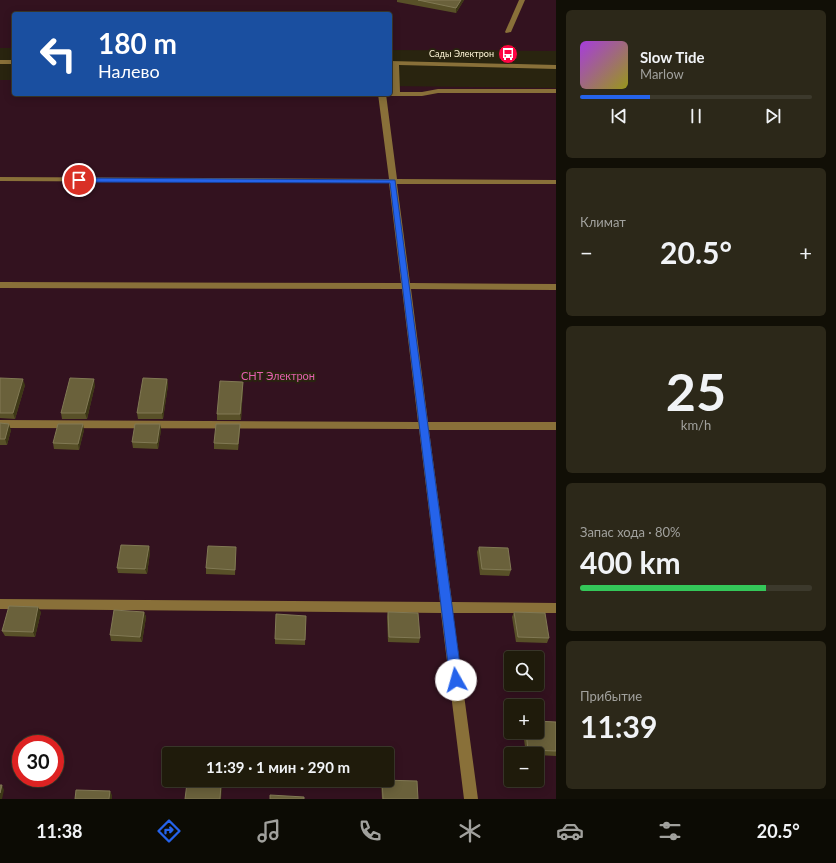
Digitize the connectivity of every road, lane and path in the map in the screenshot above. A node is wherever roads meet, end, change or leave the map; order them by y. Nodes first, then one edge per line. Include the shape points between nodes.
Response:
1 (522, 0) edge
2 (508, 32) dead end
3 (0, 62) edge
4 (12, 62) edge
5 (393, 63) edge
6 (556, 67) edge
7 (556, 92) edge
8 (393, 94) edge
9 (382, 96) edge
10 (0, 180) edge
11 (393, 181) junction
12 (556, 182) edge
13 (0, 285) edge
14 (406, 286) junction
15 (556, 287) edge
16 (0, 424) edge
17 (424, 425) junction
18 (556, 426) edge
19 (0, 604) edge
20 (447, 606) junction
21 (556, 608) edge
22 (471, 799) edge

1 - 2 street
3 - 4 street
5 - 6 street
5 - 8 street
7 - 8 street via 462,91
9 - 11 street
10 - 11 street
11 - 12 street
11 - 14 street
13 - 14 street
14 - 15 street
14 - 17 street
16 - 17 street
17 - 18 street
17 - 20 street
19 - 20 street
20 - 21 street
20 - 22 street

